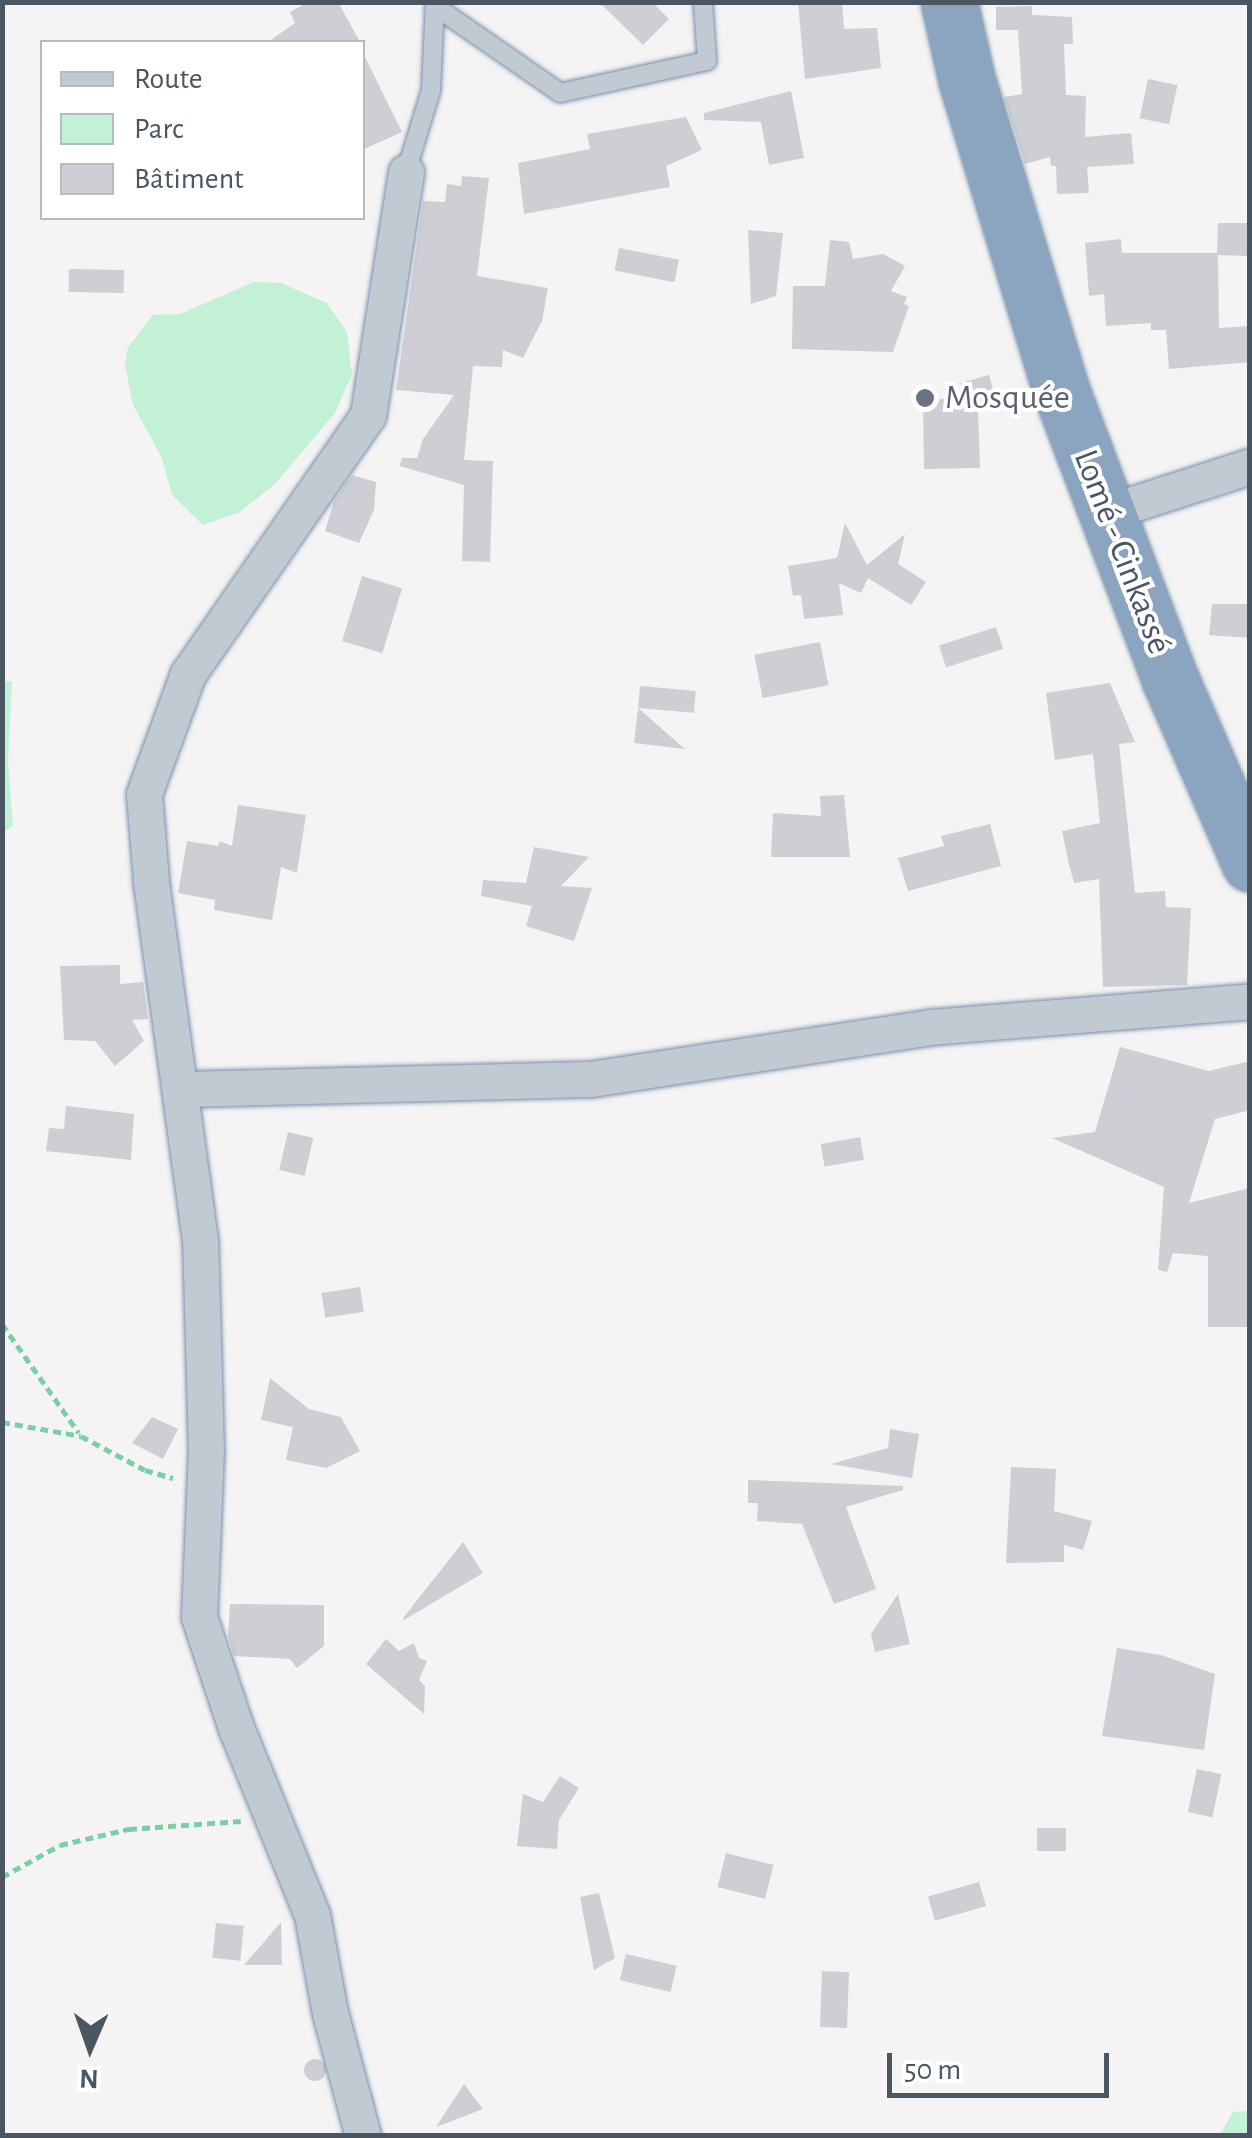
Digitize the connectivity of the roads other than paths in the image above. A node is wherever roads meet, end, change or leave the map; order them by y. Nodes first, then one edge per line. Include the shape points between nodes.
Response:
1 (703, 2) edge
2 (949, 2) edge
3 (436, 4) edge
4 (406, 172) joint
5 (1250, 466) edge
6 (1108, 512) junction
7 (1250, 863) edge
8 (1250, 1001) edge
9 (181, 1088) junction
10 (364, 2136) edge

1 - 3 lane via 707,60 560,93
2 - 6 highway, Lomé - Cinkassé via 1015,249
3 - 4 lane via 431,90
4 - 9 street via 368,415 188,674 144,794
5 - 6 street
6 - 7 highway, Lomé - Cinkassé via 1170,680
8 - 9 street via 930,1026 591,1078
9 - 10 street via 200,1240 206,1488 199,1617 312,1915

